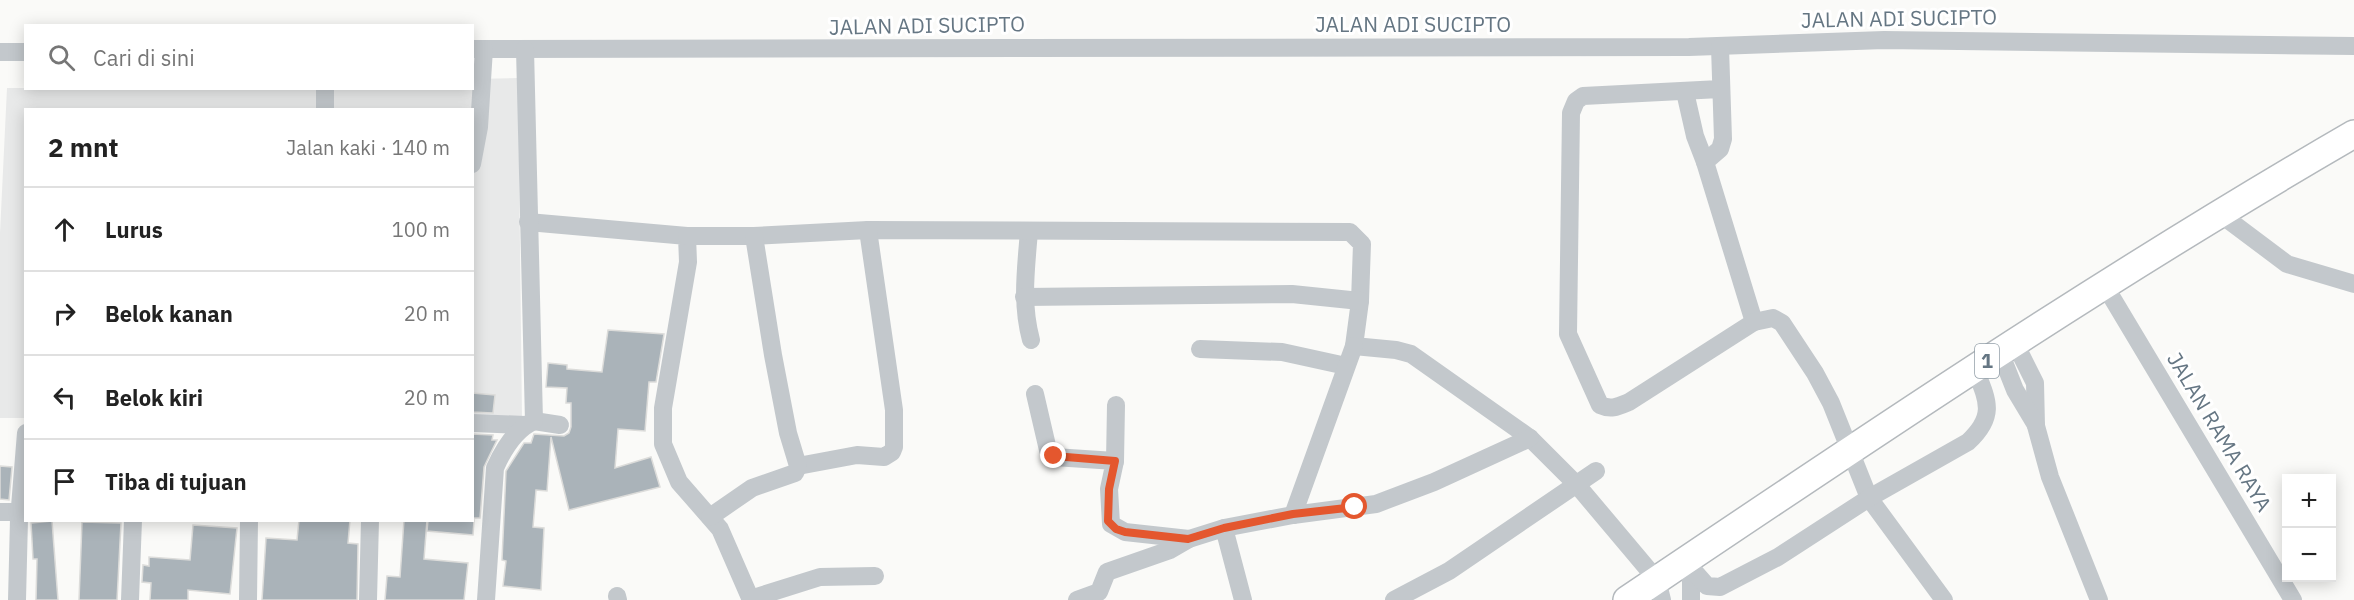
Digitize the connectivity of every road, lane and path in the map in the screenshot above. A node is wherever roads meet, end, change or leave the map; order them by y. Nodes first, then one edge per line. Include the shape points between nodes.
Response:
1 (1720, 46) junction
2 (2354, 46) edge
3 (478, 49) edge
4 (525, 49) junction
5 (0, 52) edge
6 (24, 52) edge
7 (1720, 89) junction
8 (325, 90) edge
9 (1685, 92) junction
10 (325, 108) edge
11 (2354, 134) edge
12 (474, 153) edge
13 (1705, 162) junction
14 (2219, 213) junction
15 (528, 222) junction
16 (868, 230) junction
17 (1029, 231) junction
18 (687, 236) junction
19 (754, 236) junction
20 (2354, 284) edge
21 (2105, 286) junction
22 (1023, 297) junction
23 (1360, 301) junction
24 (1754, 322) junction
25 (1031, 340) dead end
26 (1354, 346) junction
27 (2007, 348) junction
28 (1200, 349) dead end
29 (1346, 366) junction
30 (1975, 369) junction
31 (1035, 394) dead end
32 (1116, 405) dead end
33 (474, 423) edge
34 (530, 423) junction
35 (560, 425) dead end
36 (1530, 438) junction
37 (1849, 450) junction
38 (1115, 461) junction
39 (798, 466) junction
40 (1596, 471) dead end
41 (24, 472) edge
42 (1577, 485) junction
43 (1869, 498) junction
44 (0, 512) edge
45 (22, 512) edge
46 (1293, 514) junction
47 (710, 517) junction
48 (133, 522) edge
49 (249, 522) edge
50 (370, 522) edge
51 (1224, 528) junction
52 (1188, 539) junction
53 (1690, 564) junction
54 (874, 576) dead end
55 (1659, 590) edge
56 (17, 600) edge
57 (130, 600) edge
58 (248, 600) edge
59 (368, 600) edge
60 (486, 600) edge
61 (751, 600) edge
62 (1077, 600) edge
63 (1243, 600) edge
64 (1394, 600) edge
65 (1627, 600) edge
66 (1691, 600) edge
67 (1944, 600) edge
68 (2099, 600) edge
69 (2293, 600) edge

1 - 2 street, JALAN ADI SUCIPTO via 1884,40
1 - 4 street, JALAN ADI SUCIPTO
1 - 7 street
3 - 4 street, JALAN ADI SUCIPTO
3 - 12 street via 479,127
4 - 15 street
5 - 6 street
7 - 9 street
7 - 13 street via 1723,139 1720,149
8 - 10 street
9 - 13 street
9 - 24 street via 1583,96 1576,101 1571,113 1568,334 1600,405 1615,408
11 - 14 highway, 1
13 - 24 street
14 - 20 street via 2287,264
14 - 21 highway, 1
15 - 18 street
15 - 34 street
16 - 17 street
16 - 19 street
16 - 39 street via 894,410 894,447 884,456 857,455
17 - 22 street
17 - 23 street via 1350,232 1362,244
18 - 19 street
18 - 47 street via 688,262 663,408 663,444 680,482
19 - 39 street via 773,355
21 - 27 highway, 1
21 - 69 street, JALAN RAMA RAYA
22 - 23 street via 1292,294
22 - 25 street
23 - 26 street
24 - 37 street via 1773,318 1782,323 1826,393
26 - 29 street
26 - 36 street via 1411,354
27 - 30 highway, 1
27 - 68 street via 2035,383 2036,426 2050,477
28 - 29 street via 1282,352
29 - 46 street
30 - 37 highway, 1
30 - 43 street via 1987,397 1988,414 1981,429 1968,442
31 - 38 street via 1048,450 1054,456
32 - 38 street
33 - 34 street
34 - 35 street
34 - 60 street via 501,455 495,468
36 - 42 street
36 - 46 street via 1376,504
37 - 43 street
37 - 53 highway, 1
38 - 52 street via 1109,489 1111,524 1125,532
39 - 47 street via 795,473 752,489
40 - 42 street
41 - 45 street
42 - 55 street
42 - 64 street via 1449,572
43 - 53 street via 1778,557 1720,587 1712,588 1700,581
43 - 67 street
44 - 45 street
45 - 56 street
46 - 51 street
47 - 61 street via 720,530
48 - 57 street
49 - 58 street
50 - 59 street
51 - 52 street
51 - 63 street
52 - 62 street via 1170,550 1107,572 1099,592
53 - 55 highway, 1
53 - 66 street
54 - 61 street via 820,576
55 - 65 highway, 1

